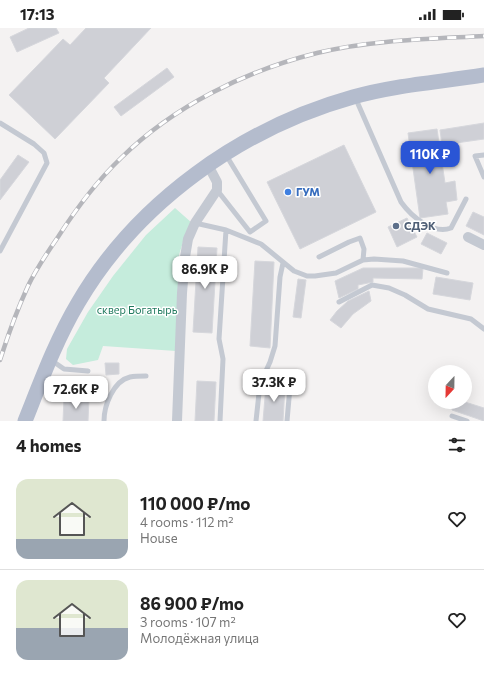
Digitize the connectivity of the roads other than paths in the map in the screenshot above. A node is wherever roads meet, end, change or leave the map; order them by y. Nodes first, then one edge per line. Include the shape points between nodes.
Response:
1 (484, 75) edge
2 (355, 96) junction
3 (0, 123) edge
4 (226, 154) junction
5 (484, 155) edge
6 (208, 165) junction
7 (484, 177) edge
8 (217, 190) junction
9 (466, 199) dead end
10 (195, 223) junction
11 (226, 230) junction
12 (468, 237) dead end
13 (484, 245) edge
14 (0, 251) edge
15 (319, 257) dead end
16 (363, 260) junction
17 (283, 263) junction
18 (447, 273) dead end
19 (339, 302) dead end
20 (484, 329) edge
21 (50, 359) junction
22 (88, 371) dead end
23 (146, 376) dead end
24 (285, 376) dead end
25 (452, 416) dead end
26 (24, 421) edge
27 (104, 421) edge
28 (177, 421) edge
29 (220, 421) edge
30 (256, 421) edge
31 (288, 421) edge
32 (467, 421) edge

1 - 2 main road
2 - 4 main road via 289,119
2 - 9 lane via 401,202 408,212 422,223 444,231 451,228
3 - 14 lane via 34,144 44,153 47,163
4 - 6 main road
4 - 8 lane via 266,221 250,232
5 - 7 lane via 475,156
6 - 8 street via 217,182
6 - 21 main road via 162,202 113,252 78,303
8 - 10 street
10 - 11 lane
10 - 28 street via 188,239 185,257
11 - 17 lane via 261,244
11 - 29 lane via 219,339 223,359
12 - 13 street
15 - 16 lane via 360,238 364,249
16 - 17 lane via 336,273 315,276 301,274
16 - 18 lane via 403,261
17 - 30 lane via 275,346 260,384
19 - 20 lane via 372,285 389,288 428,309 471,319
21 - 22 lane via 64,369
21 - 26 main road
23 - 27 lane via 128,377 116,386 106,405
24 - 31 lane via 290,387
25 - 32 lane

